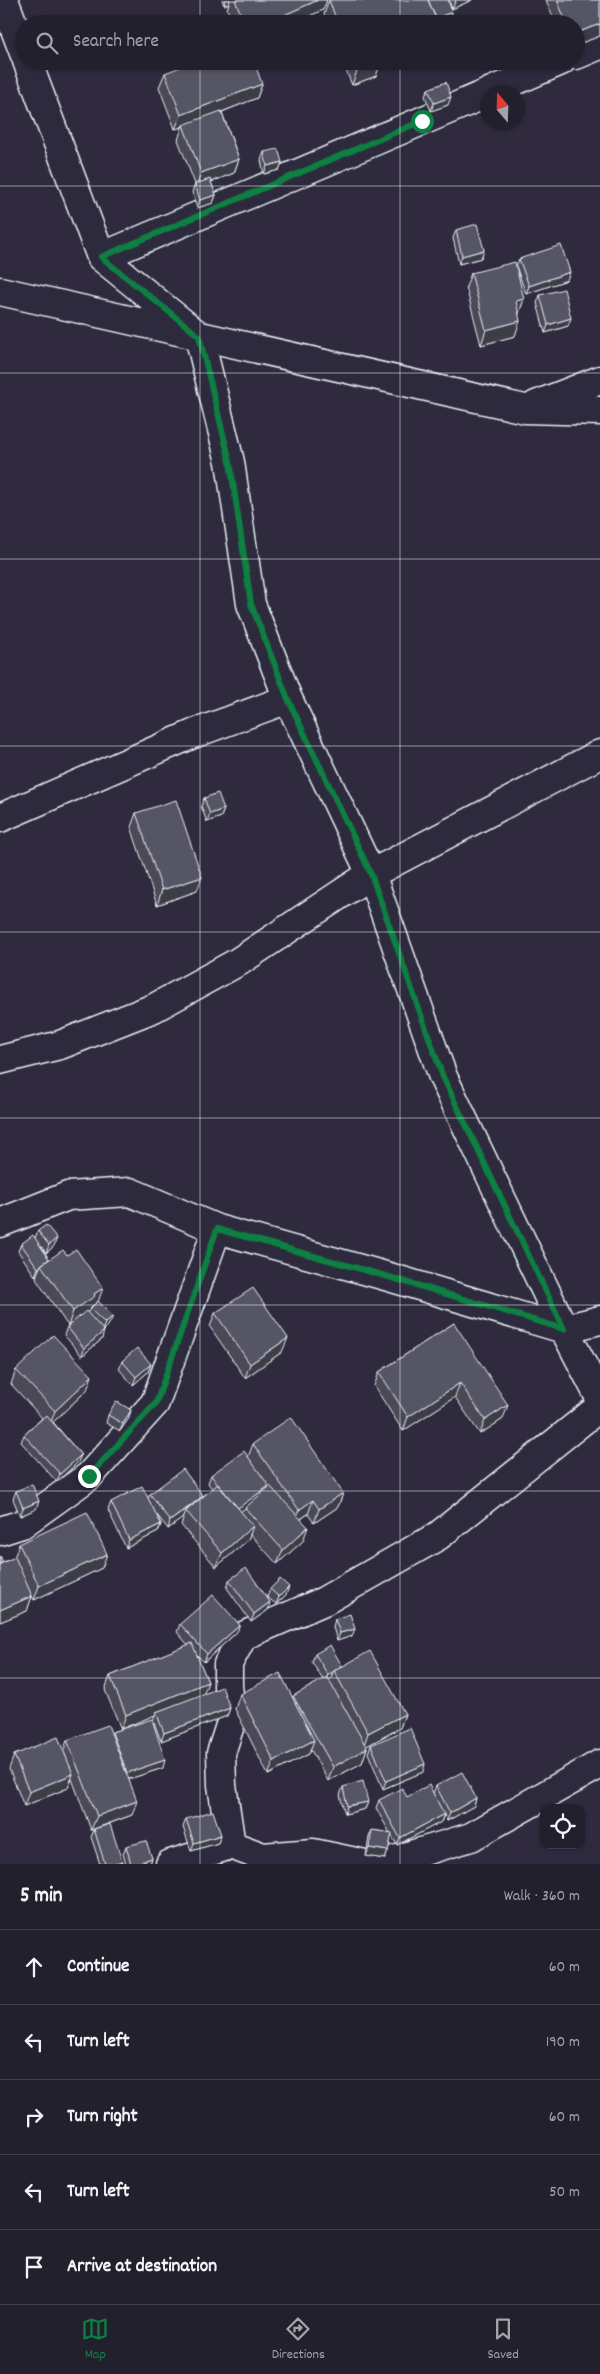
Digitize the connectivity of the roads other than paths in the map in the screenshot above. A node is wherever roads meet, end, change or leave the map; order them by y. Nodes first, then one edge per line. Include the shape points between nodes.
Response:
1 (4, 0) edge
2 (15, 29) edge
3 (600, 44) edge
4 (585, 51) edge
5 (30, 70) edge
6 (540, 70) edge
7 (506, 85) edge
8 (480, 96) edge
9 (101, 257) junction
10 (0, 291) edge
11 (199, 336) junction
12 (600, 380) edge
13 (525, 409) junction
14 (600, 411) edge
15 (288, 699) junction
16 (600, 754) edge
17 (0, 818) edge
18 (371, 874) junction
19 (0, 1060) edge
20 (0, 1223) edge
21 (217, 1229) junction
22 (600, 1320) edge
23 (564, 1329) junction
24 (600, 1398) edge
25 (600, 1407) edge
26 (0, 1531) edge
27 (600, 1764) edge
28 (231, 1845) junction
29 (170, 1864) edge
30 (365, 1864) edge
31 (381, 1864) edge

1 - 2 street
3 - 4 street
5 - 9 street
6 - 7 street
8 - 9 street
9 - 11 street
10 - 11 street
11 - 13 street
11 - 15 street via 230,462 251,604
12 - 13 street
13 - 14 street
15 - 17 street via 193,734
15 - 18 street
16 - 18 street
18 - 19 street via 238,962 154,1008 60,1045
18 - 23 street via 443,1077
20 - 21 street via 68,1196 130,1192
21 - 23 street
21 - 26 street via 156,1403 89,1476 22,1524
22 - 23 street
23 - 24 street
25 - 28 street via 438,1536 324,1601 243,1636 228,1664 232,1720 221,1753
27 - 31 street via 471,1836
28 - 29 street
28 - 30 street via 263,1857 314,1853

